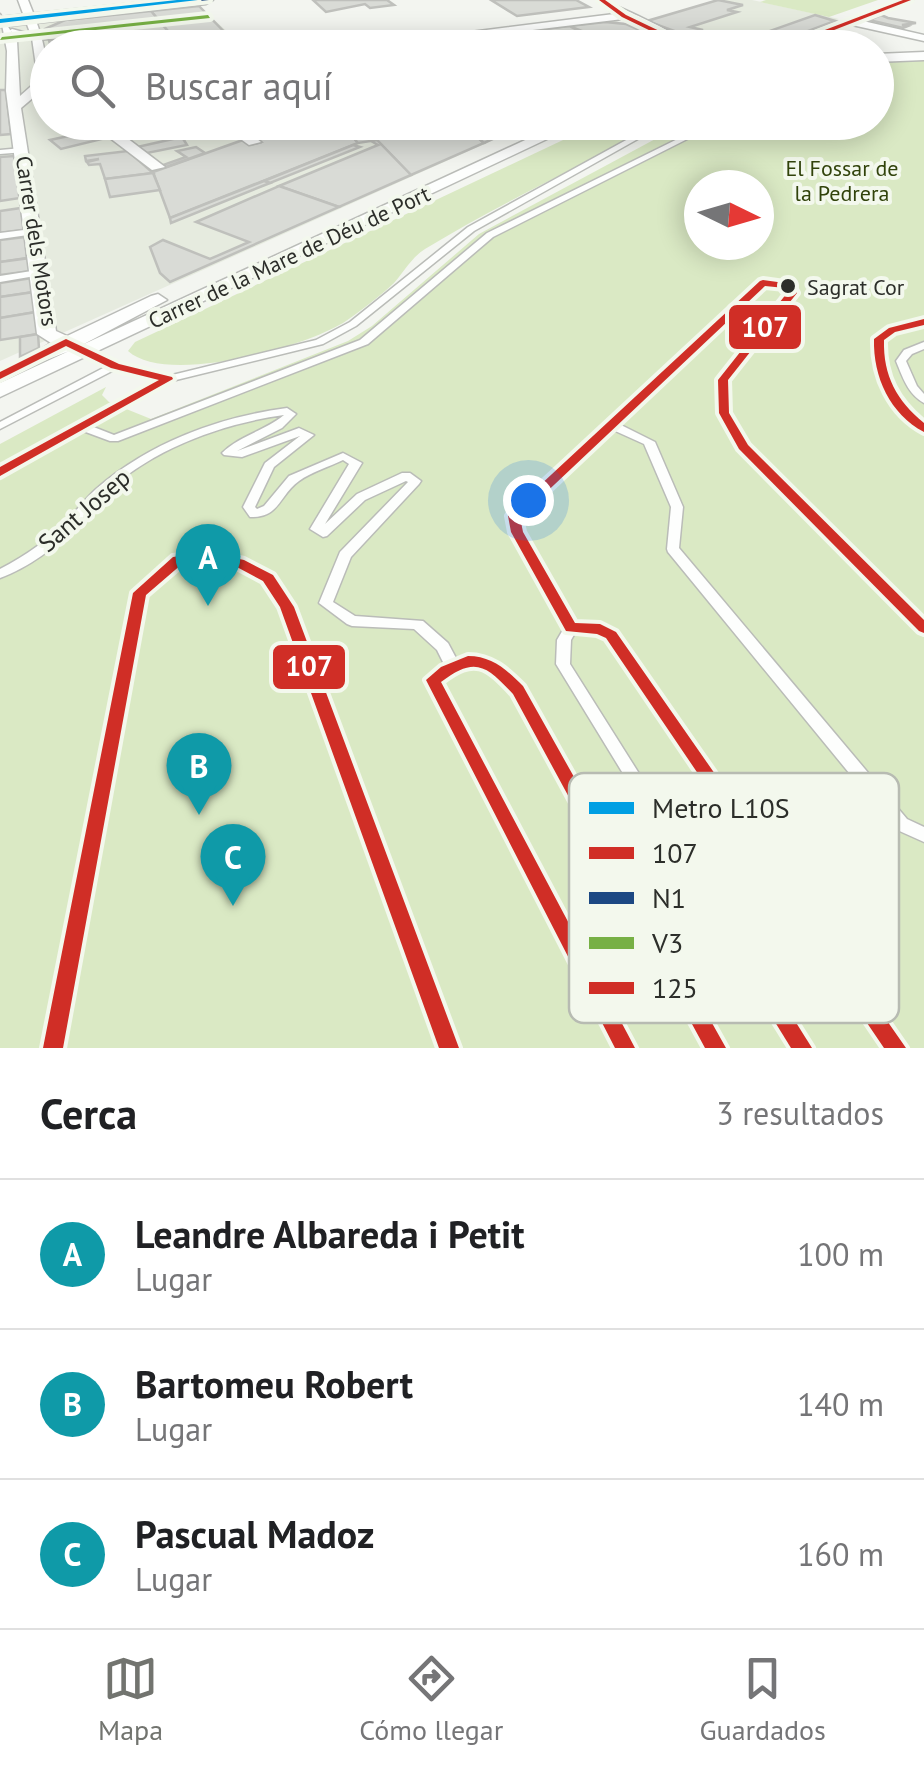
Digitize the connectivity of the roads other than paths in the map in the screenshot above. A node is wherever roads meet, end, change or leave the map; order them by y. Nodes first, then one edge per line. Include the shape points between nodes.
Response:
1 (155, 0) edge
2 (206, 0) edge
3 (602, 0) edge
4 (908, 0) edge
5 (182, 1) edge
6 (624, 16) junction
7 (850, 21) junction
8 (4, 23) edge
9 (31, 26) edge
10 (122, 30) edge
11 (504, 30) edge
12 (654, 30) edge
13 (827, 30) edge
14 (889, 30) edge
15 (894, 31) edge
16 (924, 38) edge
17 (13, 51) junction
18 (924, 56) edge
19 (894, 57) edge
20 (14, 76) junction
21 (30, 85) edge
22 (30, 97) edge
23 (15, 107) junction
24 (121, 140) edge
25 (251, 140) edge
26 (515, 140) edge
27 (538, 140) edge
28 (633, 140) edge
29 (682, 140) edge
30 (254, 142) dead end
31 (22, 150) junction
32 (0, 152) edge
33 (158, 167) dead end
34 (32, 232) junction
35 (0, 236) edge
36 (38, 273) junction
37 (0, 279) edge
38 (924, 322) edge
39 (66, 342) junction
40 (924, 345) edge
41 (88, 352) junction
42 (908, 352) junction
43 (924, 355) edge
44 (114, 366) junction
45 (0, 376) edge
46 (168, 379) junction
47 (0, 391) edge
48 (924, 400) edge
49 (611, 425) junction
50 (0, 426) edge
51 (82, 426) junction
52 (924, 429) edge
53 (0, 472) edge
54 (0, 574) edge
55 (571, 628) junction
56 (924, 628) edge
57 (451, 664) junction
58 (631, 773) edge
59 (706, 773) edge
60 (858, 773) edge
61 (569, 782) edge
62 (899, 822) edge
63 (924, 835) edge
64 (569, 941) edge
65 (612, 1023) edge
66 (702, 1023) edge
67 (786, 1023) edge
68 (879, 1023) edge
69 (53, 1048) edge
70 (449, 1048) edge
71 (625, 1048) edge
72 (716, 1048) edge
73 (802, 1048) edge
74 (896, 1048) edge

1 - 9 main road
2 - 5 main road
3 - 6 street
4 - 7 street
5 - 9 main road
6 - 11 street
6 - 12 street
7 - 13 street
7 - 14 street
8 - 9 main road
8 - 17 street, Carrer dels Motors
9 - 10 lane
9 - 17 street
15 - 16 street
17 - 20 street, Carrer dels Motors
18 - 19 street
20 - 21 street
20 - 23 street, Carrer dels Motors
22 - 23 street
23 - 31 street, Carrer dels Motors
24 - 33 street
25 - 30 street
26 - 39 street, Carrer de la Mare de Déu de Port
27 - 41 street, Carrer de la Mare de Déu de Port
28 - 46 lane via 471,229 338,334
29 - 51 lane via 490,235 364,342 114,440
31 - 32 lane
31 - 34 street, Carrer dels Motors
34 - 35 lane
34 - 36 street, Carrer dels Motors
36 - 37 lane
36 - 39 street, Carrer dels Motors via 46,334
38 - 52 lane via 879,340 876,360 899,407
39 - 41 street, Carrer dels Motors
39 - 45 street, Carrer de la Mare de Déu de Port
40 - 42 lane
41 - 44 lane
41 - 47 street, Carrer de la Mare de Déu de Port
42 - 43 lane
42 - 48 lane via 902,368
44 - 46 lane
44 - 50 lane
46 - 51 lane
49 - 55 lane via 514,516
49 - 56 lane via 763,284 788,286 792,293 723,380 724,413 742,447
49 - 60 lane via 648,442 677,507 673,549
51 - 53 lane
54 - 57 lane, Sant Josep via 21,564 99,492 157,451 214,428 287,411 284,422 228,453 299,431 308,435 269,464 249,507 254,514 268,509 293,479 344,456 356,463 316,529 323,533 361,497 406,476 416,480 345,555 326,603 352,621 418,624
55 - 58 lane via 563,664
55 - 59 lane via 611,635
57 - 61 lane via 476,658 497,665
57 - 64 lane via 433,680
62 - 63 lane
65 - 71 lane
66 - 72 lane
67 - 73 lane
68 - 74 lane
69 - 70 lane via 140,593 178,560 206,556 268,578 287,607

